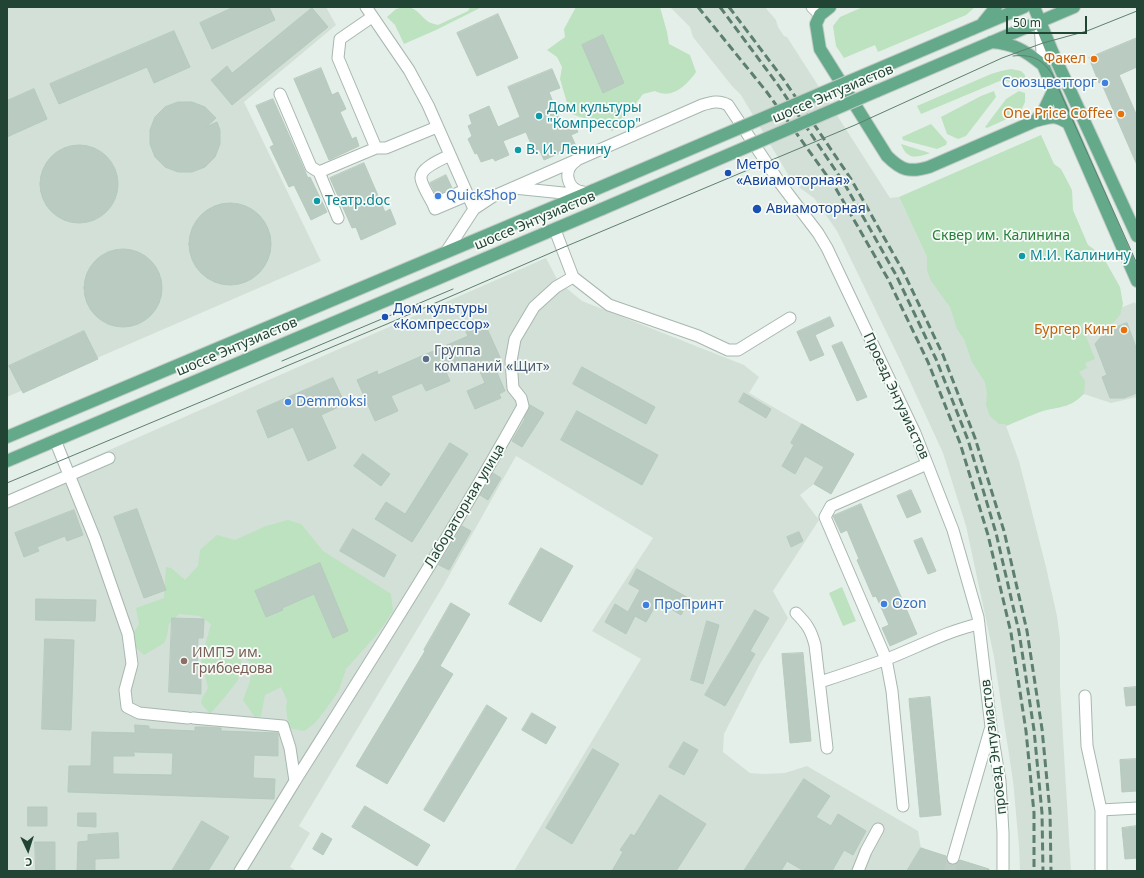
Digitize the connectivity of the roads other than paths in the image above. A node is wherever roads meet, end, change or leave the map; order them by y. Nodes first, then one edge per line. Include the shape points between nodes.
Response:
1 (366, 7) edge
2 (830, 7) edge
3 (996, 7) edge
4 (1024, 7) edge
5 (1034, 7) edge
6 (1074, 7) edge
7 (816, 11) edge
8 (372, 17) junction
9 (1040, 21) junction
10 (976, 27) junction
11 (985, 45) junction
12 (1043, 64) junction
13 (1054, 89) junction
14 (280, 94) dead end
15 (1035, 121) junction
16 (1068, 123) junction
17 (437, 127) junction
18 (376, 148) junction
19 (450, 155) junction
20 (578, 160) junction
21 (318, 172) junction
22 (513, 188) junction
23 (466, 192) junction
24 (590, 192) junction
25 (474, 209) junction
26 (338, 218) dead end
27 (555, 230) junction
28 (1136, 232) edge
29 (446, 252) junction
30 (573, 277) junction
31 (1137, 281) edge
32 (790, 318) dead end
33 (7, 437) edge
34 (55, 440) junction
35 (109, 458) dead end
36 (7, 461) edge
37 (927, 464) junction
38 (70, 475) junction
39 (7, 502) edge
40 (796, 613) dead end
41 (979, 624) junction
42 (886, 659) junction
43 (820, 682) junction
44 (1085, 696) dead end
45 (991, 727) junction
46 (827, 748) dead end
47 (295, 781) junction
48 (903, 806) dead end
49 (1137, 808) edge
50 (1101, 810) junction
51 (878, 829) dead end
52 (953, 858) tunnel mouth
53 (240, 871) edge
54 (858, 871) edge
55 (1003, 871) edge
56 (1101, 871) edge

1 - 8 street
2 - 7 main road
3 - 10 main road
4 - 10 main road, шоссе Энтузиастов
5 - 9 main road
6 - 9 main road, шоссе Энтузиастов
7 - 15 main road via 820,49 887,156 902,169 916,170 929,167
8 - 17 street via 409,70
8 - 18 street via 340,39 338,58
9 - 11 main road, шоссе Энтузиастов
9 - 12 street
9 - 28 main road
10 - 24 main road, шоссе Энтузиастов, bridge
11 - 12 main road via 1006,43 1019,48
11 - 27 main road, шоссе Энтузиастов, bridge
12 - 13 main road
13 - 15 main road via 1044,110
13 - 16 main road
14 - 21 street via 311,167
15 - 16 main road via 1059,117
16 - 31 main road
17 - 18 street via 386,148
17 - 19 street
18 - 21 street
19 - 23 street
19 - 23 street via 429,166 422,172 420,179 433,204
20 - 22 street, Проезд Энтузиастов
20 - 24 street via 569,168 570,185 580,192
20 - 37 street, Проезд Энтузиастов via 702,104 716,101 728,105 827,248 915,432
21 - 26 street
22 - 24 street
22 - 25 street, Проезд Энтузиастов via 492,197
23 - 25 street
24 - 29 main road, шоссе Энтузиастов
25 - 29 street
27 - 30 street
27 - 34 main road, шоссе Энтузиастов
29 - 33 main road, шоссе Энтузиастов
30 - 32 street via 609,305 698,336 728,350 738,350
30 - 47 street, Лабораторная улица via 556,287 534,307 515,339 511,361 513,388 523,406 437,555
34 - 36 main road, шоссе Энтузиастов
34 - 38 street
35 - 38 street
37 - 41 street, Проезд Энтузиастов via 953,530
37 - 42 street via 830,506 825,517
38 - 39 street
38 - 47 street via 128,634 132,664 125,690 127,707 139,713 283,726 290,748
40 - 43 street via 812,633
41 - 42 street via 946,634
41 - 45 street, проезд Энтузиастов
42 - 43 street
42 - 48 street via 892,691
43 - 46 street
44 - 50 street via 1087,746
45 - 52 street
45 - 55 street, проезд Энтузиастов via 1001,791
47 - 53 street
49 - 50 street
50 - 56 street
51 - 54 street

